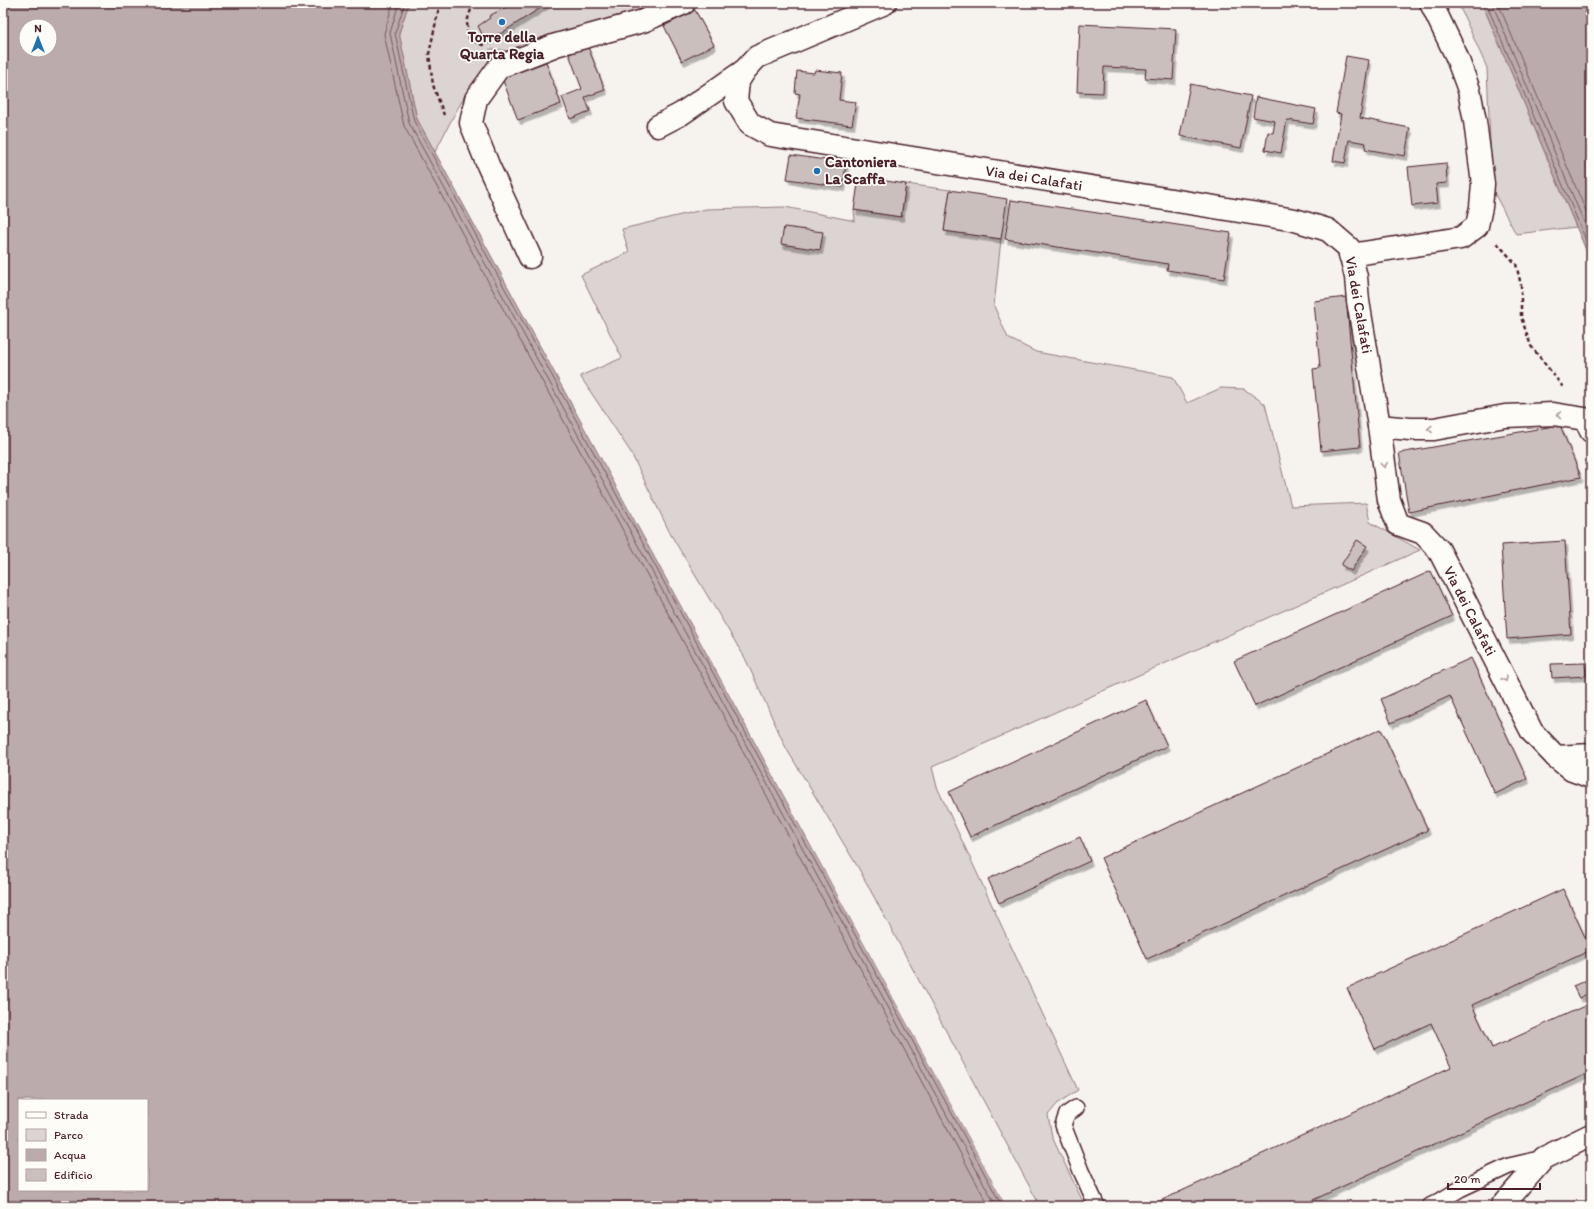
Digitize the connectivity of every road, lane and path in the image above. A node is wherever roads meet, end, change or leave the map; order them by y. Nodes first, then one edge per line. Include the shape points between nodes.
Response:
1 (440, 3) edge
2 (474, 3) edge
3 (684, 3) edge
4 (885, 3) edge
5 (1431, 3) edge
6 (486, 45) dead end
7 (745, 70) junction
8 (471, 123) junction
9 (658, 126) dead end
10 (1477, 226) junction
11 (1350, 255) junction
12 (530, 257) dead end
13 (1588, 425) edge
14 (1380, 426) junction
15 (1591, 755) edge
16 (1556, 757) junction
17 (1591, 777) edge
18 (1076, 1108) dead end
19 (1591, 1135) edge
20 (1544, 1158) junction
21 (1436, 1204) edge
22 (1097, 1206) edge
23 (1502, 1206) edge

1 - 8 path via 429,54 433,85 444,114
2 - 6 path via 466,22 468,37
3 - 8 street via 643,21 556,45 499,67 476,99
4 - 7 street, Via dei Calafati via 757,57
5 - 10 street via 1469,90 1483,184
7 - 9 street via 682,114
7 - 11 street, Via dei Calafati via 738,81 736,101 750,124 770,135 1295,220 1328,230 1348,248
8 - 12 street
10 - 11 street via 1461,238
10 - 13 path via 1516,264 1521,285 1521,317 1531,346 1559,381
11 - 14 street, Via dei Calafati via 1356,277
13 -> 14 street via 1553,414 1505,416 1434,429
14 -> 16 street, Via dei Calafati via 1389,500 1398,524 1423,533 1439,550 1532,732
15 - 16 street
16 - 17 street, Via dei Calafati via 1572,770
18 - 22 lane via 1067,1114 1063,1125
19 - 20 street
20 - 21 lane via 1509,1166 1460,1189
20 - 23 street

